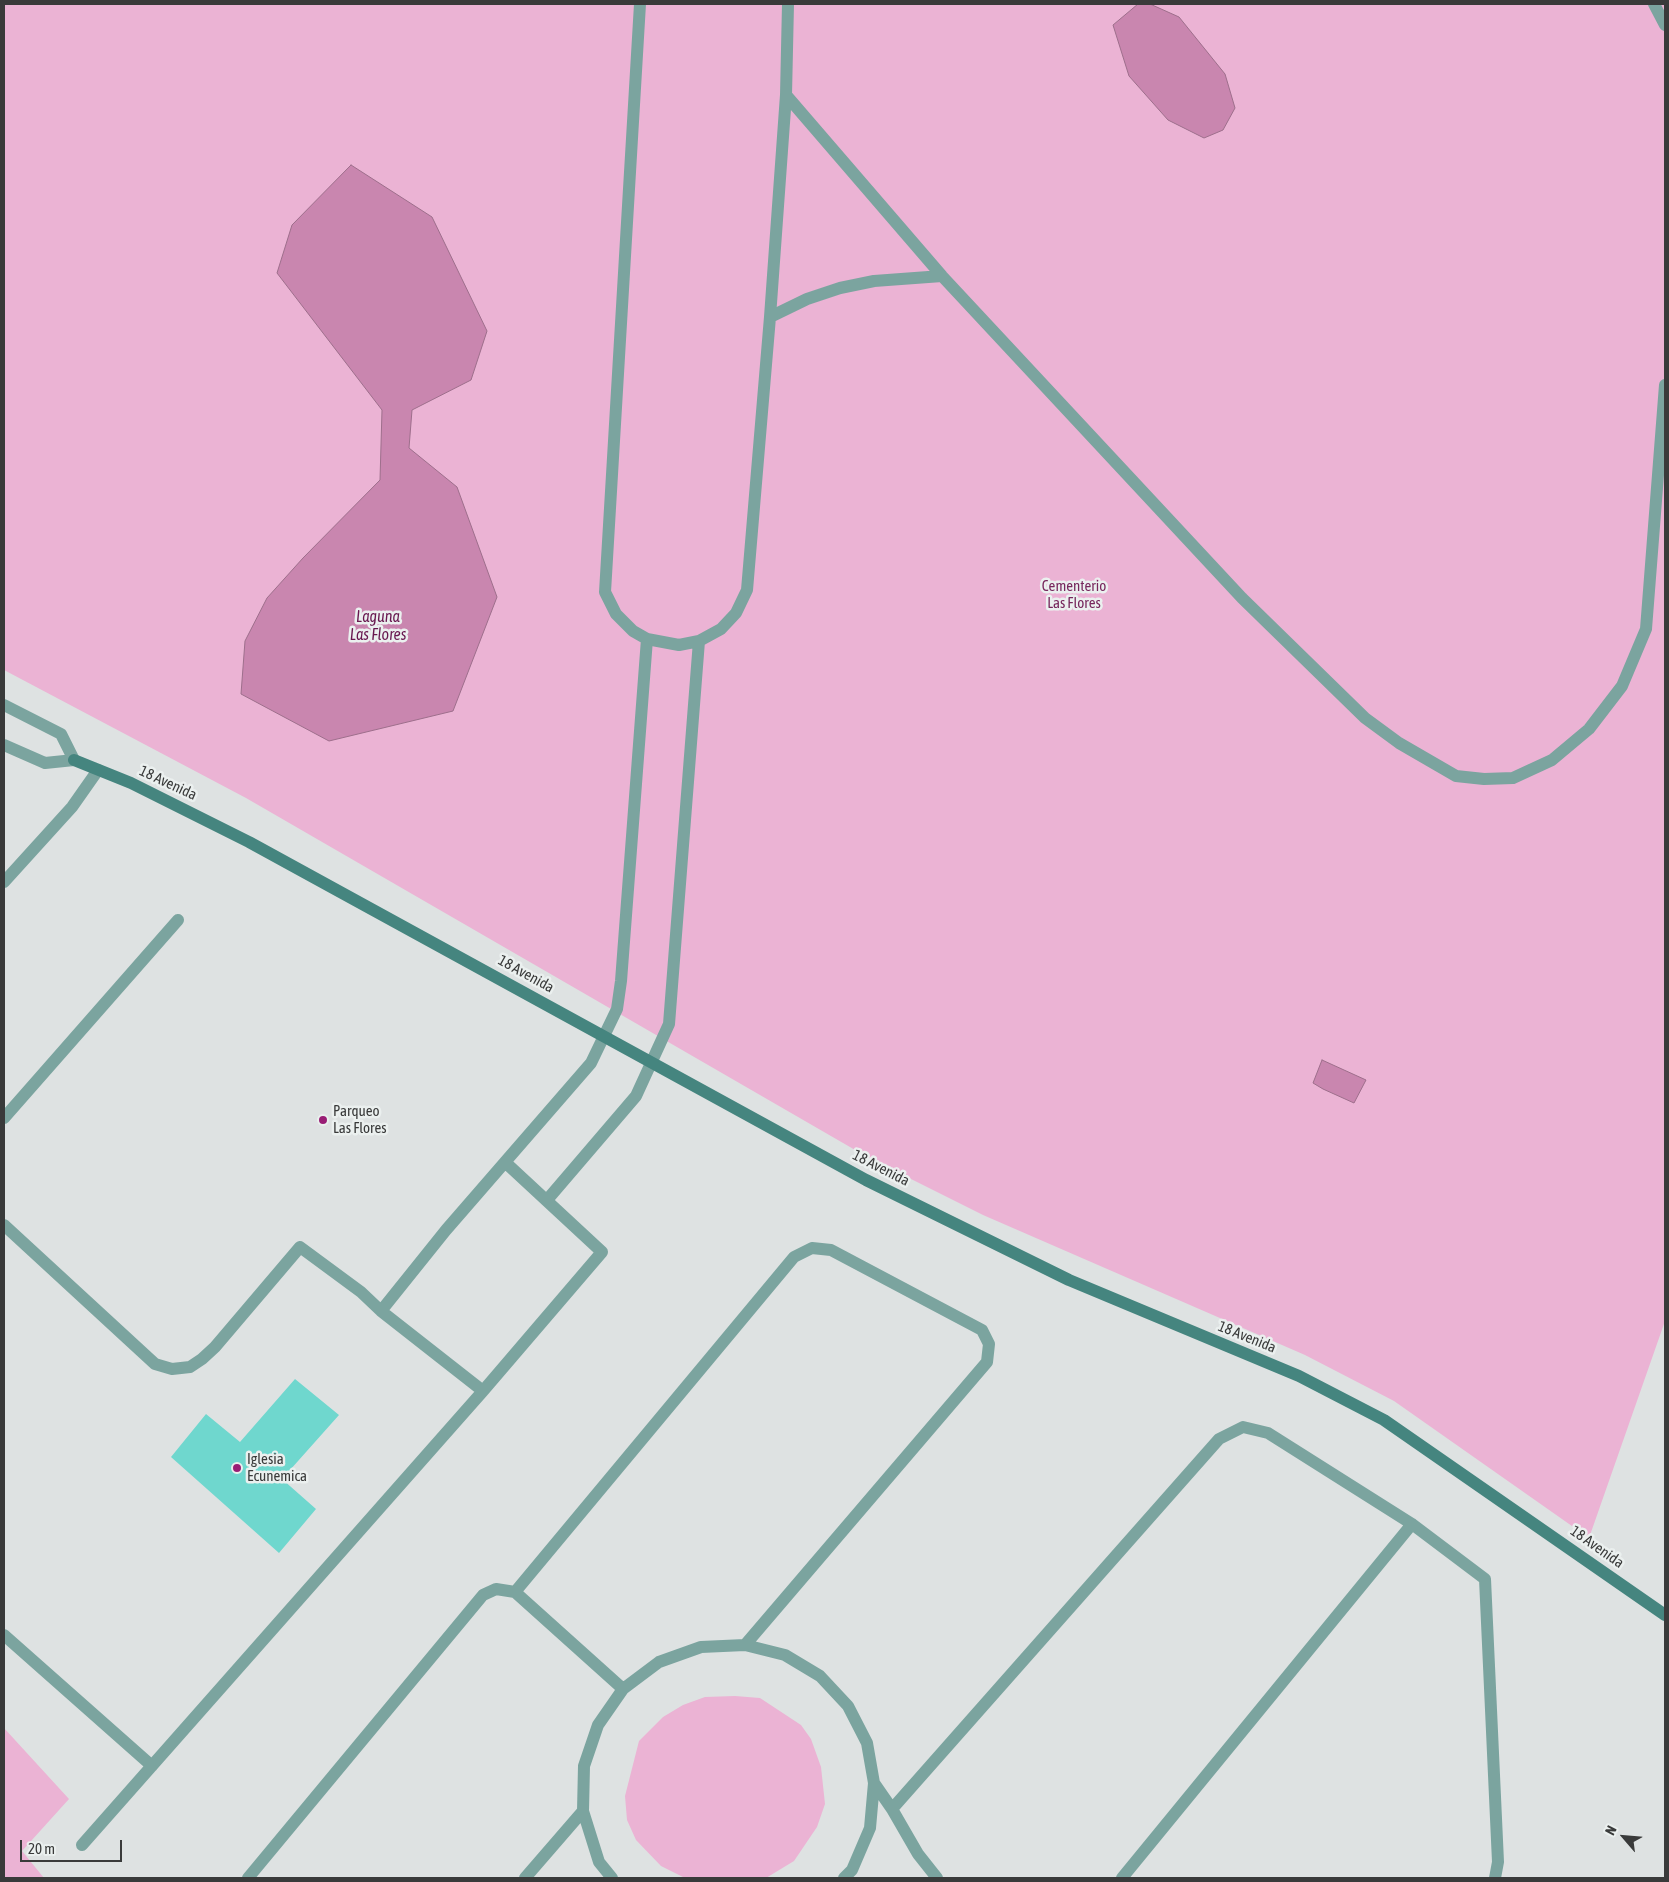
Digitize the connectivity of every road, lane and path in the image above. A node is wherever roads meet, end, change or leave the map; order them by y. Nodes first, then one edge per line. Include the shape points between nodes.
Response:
1 (640, 4) edge
2 (788, 4) edge
3 (1654, 4) edge
4 (1665, 25) edge
5 (786, 96) junction
6 (942, 276) junction
7 (770, 317) junction
8 (1665, 385) edge
9 (647, 639) junction
10 (699, 641) junction
11 (4, 705) edge
12 (4, 745) edge
13 (74, 760) junction
14 (98, 770) junction
15 (4, 882) edge
16 (178, 920) dead end
17 (604, 1035) junction
18 (652, 1062) junction
19 (4, 1118) edge
20 (506, 1163) junction
21 (547, 1200) junction
22 (4, 1225) edge
23 (381, 1311) junction
24 (483, 1391) junction
25 (1412, 1524) junction
26 (514, 1592) junction
27 (1665, 1614) edge
28 (4, 1634) edge
29 (745, 1645) junction
30 (624, 1689) junction
31 (152, 1766) junction
32 (874, 1783) junction
33 (892, 1809) junction
34 (583, 1811) junction
35 (82, 1845) dead end
36 (248, 1878) edge
37 (525, 1878) edge
38 (612, 1878) edge
39 (844, 1878) edge
40 (937, 1878) edge
41 (1122, 1878) edge
42 (1495, 1878) edge

1 - 9 street via 605,592 616,614 633,631
2 - 5 street
3 - 4 street
5 - 6 street
5 - 7 street
6 - 7 street via 874,281 840,288
6 - 8 street via 1255,611 1365,718 1399,743 1456,776 1513,778 1552,760 1589,729 1622,686 1646,629
7 - 10 street via 747,590 736,613 726,624
9 - 10 street via 679,644
9 - 17 street via 621,981 617,1009
10 - 18 street via 669,1024
11 - 13 street via 60,734
12 - 13 street, 18 Avenida via 45,763
13 - 14 street, 18 Avenida
14 - 15 street via 72,807
14 - 17 street, 18 Avenida via 241,838
16 - 19 street
17 - 18 street, 18 Avenida
17 - 20 street via 591,1063
18 - 21 street via 636,1096
18 - 27 street, 18 Avenida via 866,1180 1069,1280 1299,1376 1384,1420
20 - 21 street
20 - 23 street via 446,1230
21 - 24 street via 602,1252
22 - 23 street via 155,1364 172,1369 190,1368 215,1348 300,1247 361,1292
23 - 24 street
24 - 31 street
25 - 33 street via 1268,1433 1243,1427 1219,1439
25 - 41 street
25 - 42 street via 1485,1579 1498,1862
26 - 29 street via 794,1257 812,1248 831,1250 982,1330 989,1344 988,1362
26 - 30 street
26 - 36 street via 496,1589 483,1594
28 - 31 street
29 - 30 street via 701,1647 659,1662
29 - 32 street via 784,1655 820,1676 848,1706 867,1742
30 - 34 street via 598,1725 584,1766
31 - 35 street
32 - 33 street
32 - 39 street via 870,1828 852,1870
33 - 40 street via 918,1854
34 - 37 street
34 - 38 street via 599,1862

